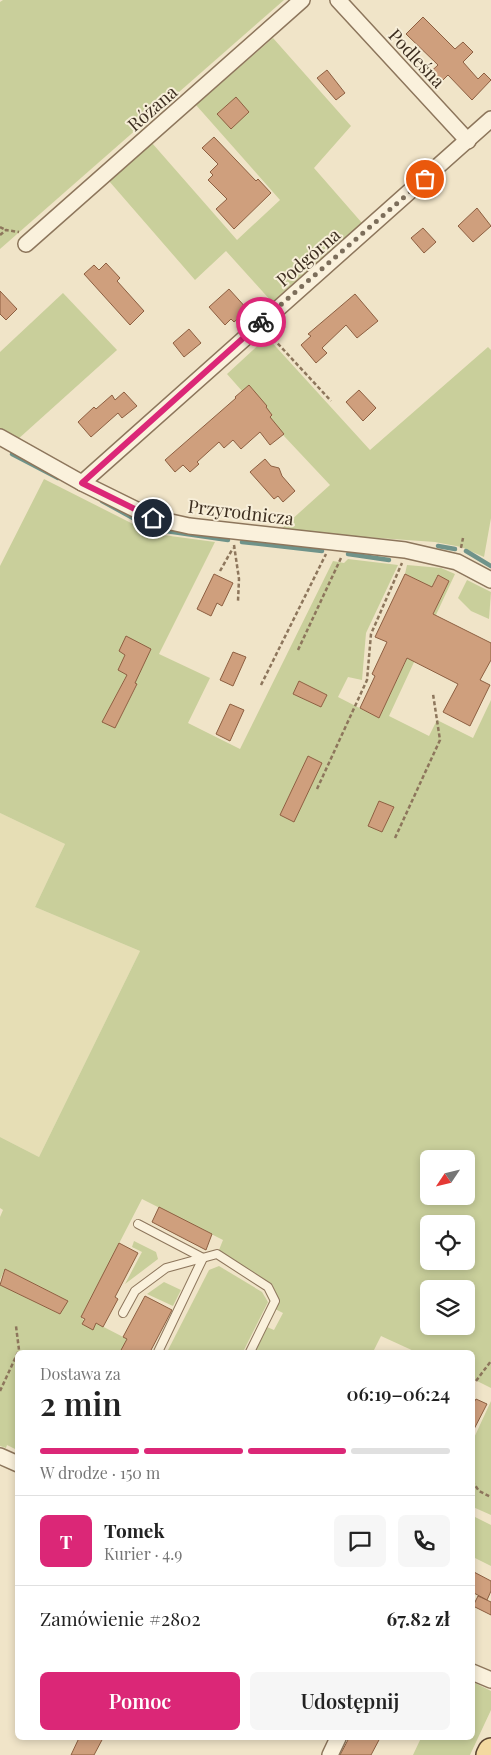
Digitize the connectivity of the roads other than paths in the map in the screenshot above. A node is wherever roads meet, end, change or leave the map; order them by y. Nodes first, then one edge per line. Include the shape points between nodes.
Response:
1 (302, 0) edge
2 (338, 0) edge
3 (491, 119) edge
4 (468, 141) junction
5 (26, 244) dead end
6 (0, 437) edge
7 (82, 483) junction
8 (491, 580) edge
9 (138, 1224) dead end
10 (204, 1258) junction
11 (122, 1313) dead end
12 (159, 1350) edge
13 (251, 1350) edge
14 (0, 1456) edge
15 (15, 1463) edge
16 (475, 1673) edge
17 (491, 1680) edge
18 (337, 1740) edge
19 (491, 1751) edge
20 (330, 1755) edge
21 (489, 1755) edge

1 - 5 street, Różana
2 - 4 street, Podleśna
3 - 4 street, Podgórna
4 - 7 street, Podgórna
6 - 7 street, Przyrodnicza
7 - 8 street, Przyrodnicza via 153,518 235,539 337,543 405,550 457,562
9 - 10 lane
10 - 11 lane via 166,1268 134,1291
10 - 12 lane
10 - 13 lane via 217,1254 268,1287 275,1301
14 - 15 street
16 - 17 street
18 - 20 street
19 - 21 main road

